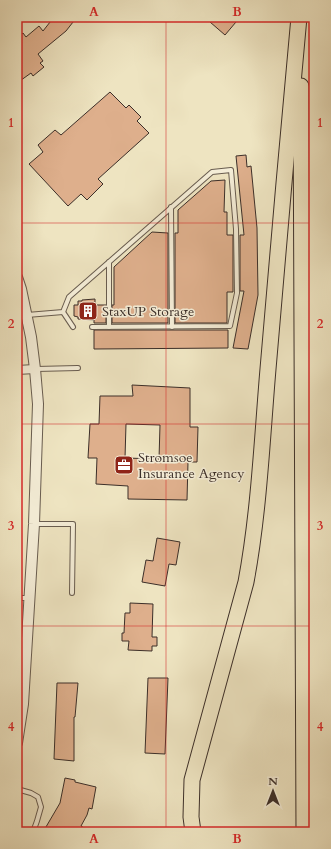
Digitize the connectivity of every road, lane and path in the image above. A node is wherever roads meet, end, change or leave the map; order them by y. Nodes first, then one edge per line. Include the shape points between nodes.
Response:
1 (300, 17) edge
2 (172, 207) junction
3 (109, 262) junction
4 (17, 277) edge
5 (63, 312) junction
6 (27, 316) junction
7 (73, 327) dead end
8 (92, 327) dead end
9 (109, 327) junction
10 (172, 327) junction
11 (78, 368) dead end
12 (35, 369) junction
13 (17, 370) edge
14 (34, 524) junction
15 (72, 593) dead end
16 (17, 598) edge
17 (30, 598) junction
18 (17, 743) edge
19 (17, 789) edge
20 (33, 832) edge
21 (193, 832) edge
22 (304, 832) edge

1 - 21 highway via 252,552 192,780
1 - 22 highway
2 - 3 lane
2 - 10 lane
2 - 10 lane via 212,172 231,170 236,230 237,293 230,326
3 - 5 lane via 69,297
3 - 9 lane
4 - 6 street
5 - 6 lane
5 - 7 lane
6 - 12 street
8 - 9 lane
9 - 10 lane
11 - 12 lane
12 - 13 street
12 - 14 street via 38,404
14 - 15 lane via 73,524
14 - 17 street
16 - 17 lane
17 - 18 street via 23,704
19 - 20 lane via 38,797 41,807

